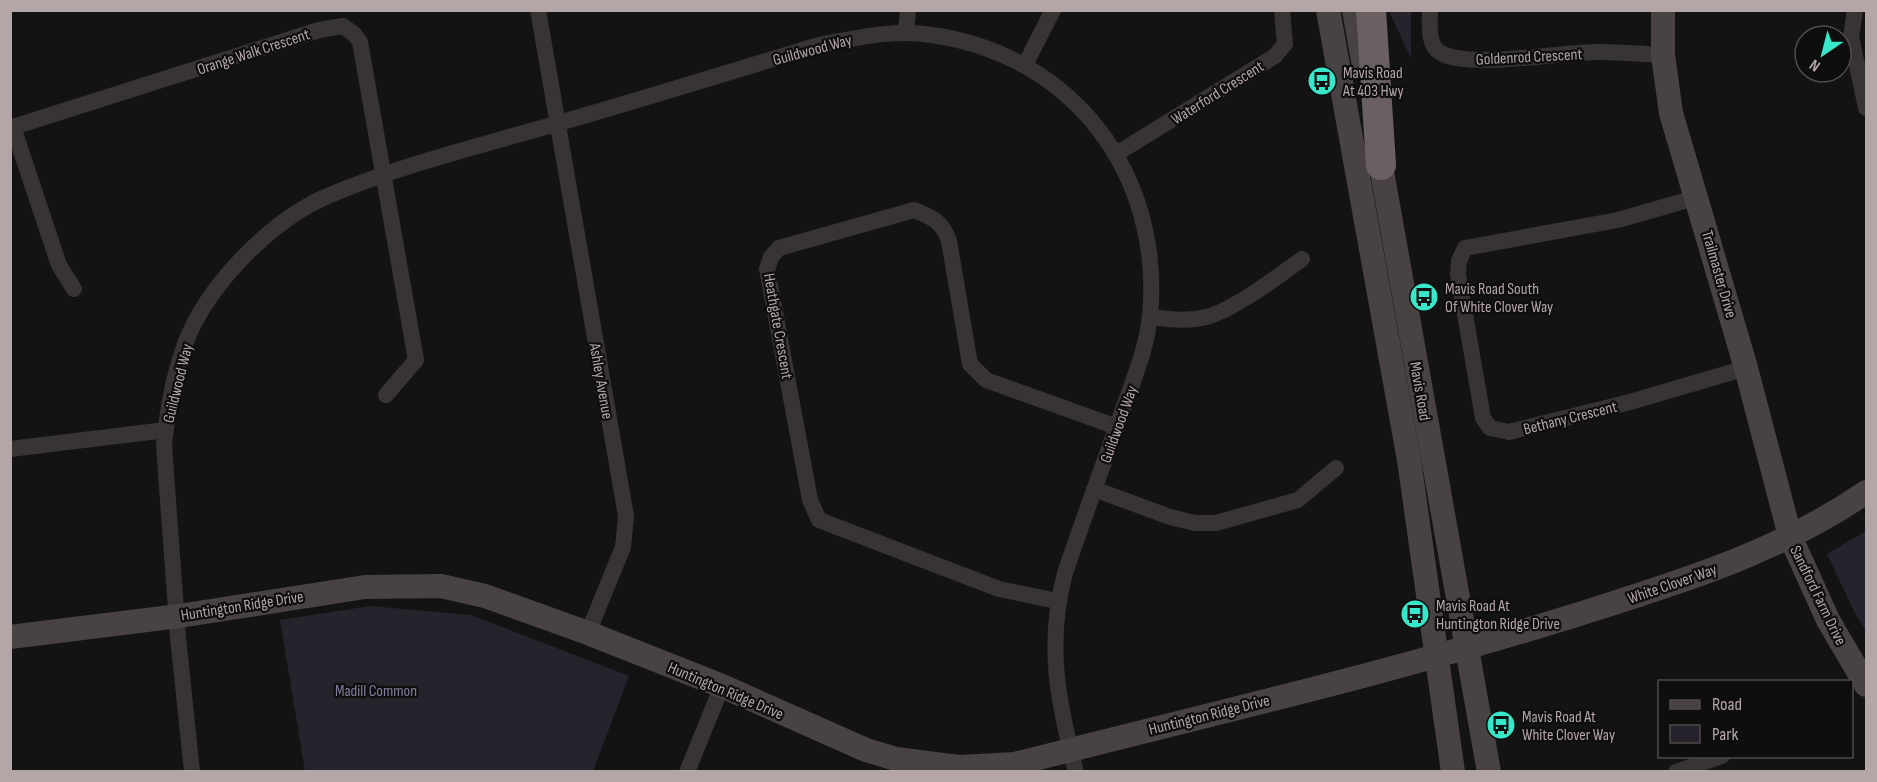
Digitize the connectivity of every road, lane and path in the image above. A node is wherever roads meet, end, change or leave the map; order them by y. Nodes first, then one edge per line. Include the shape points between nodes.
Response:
1 (538, 10) edge
2 (908, 10) edge
3 (1053, 10) edge
4 (1282, 10) edge
5 (1328, 10) edge
6 (1354, 10) edge
7 (1371, 10) edge
8 (1430, 10) edge
9 (1663, 10) edge
10 (1855, 10) edge
11 (906, 33) junction
12 (1663, 55) junction
13 (1025, 65) junction
14 (1866, 108) edge
15 (557, 123) junction
16 (12, 127) edge
17 (1116, 154) junction
18 (1381, 165) junction
19 (383, 177) junction
20 (1698, 197) junction
21 (1302, 259) dead end
22 (74, 290) dead end
23 (1150, 316) junction
24 (1746, 368) junction
25 (386, 395) dead end
26 (1117, 427) junction
27 (166, 430) junction
28 (10, 449) edge
29 (1336, 468) dead end
30 (1094, 489) junction
31 (1866, 492) edge
32 (1790, 536) junction
33 (1057, 601) junction
34 (178, 616) junction
35 (588, 633) junction
36 (10, 637) edge
37 (1467, 648) junction
38 (1436, 656) junction
39 (722, 686) junction
40 (1861, 686) edge
41 (1073, 761) edge
42 (1718, 763) edge
43 (895, 765) edge
44 (192, 771) edge
45 (687, 771) edge
46 (1453, 771) edge
47 (1489, 771) edge
48 (1676, 771) edge

1 - 15 street, Ashley Avenue
2 - 11 street
3 - 13 street
4 - 17 street, Waterford Crescent via 1285,44 1275,56
5 - 38 street, Mavis Road via 1409,460
6 - 18 street, Mavis Road
7 - 18 highway
8 - 12 street, Goldenrod Crescent via 1430,34 1440,53 1466,60 1597,52
9 - 12 street, Trailmaster Drive
10 - 14 street via 1851,37
11 - 13 street, Guildwood Way via 964,41
11 - 15 street, Guildwood Way via 819,45
12 - 20 street, Trailmaster Drive via 1671,113
13 - 17 street, Guildwood Way via 1067,95
15 - 19 street, Guildwood Way
15 - 35 street, Ashley Avenue via 626,516 623,547
16 - 19 street, Orange Walk Crescent via 319,30 343,26 360,42
16 - 22 street via 59,265
17 - 23 street, Guildwood Way via 1144,215 1151,260
18 - 37 street, Mavis Road
19 - 25 street via 416,360
19 - 27 street, Guildwood Way via 329,196 284,223 247,253 211,297 186,343
20 - 24 street, Trailmaster Drive
20 - 24 street, Bethany Crescent via 1618,220 1465,248 1458,274 1483,418 1490,428 1509,432
21 - 23 street via 1269,284 1208,317 1184,321
23 - 26 street, Guildwood Way
24 - 32 street, Trailmaster Drive
26 - 30 street, Guildwood Way
26 - 33 street, Heathgate Crescent via 986,380 970,364 949,241 945,227 933,217 914,210 779,248 771,257 767,269 810,500 819,520 999,589
27 - 28 street
27 - 34 street, Guildwood Way via 164,446
29 - 30 street via 1298,500 1216,523 1170,517
30 - 33 street, Guildwood Way
31 - 32 street, White Clover Way
32 - 37 street, White Clover Way via 1704,573
32 - 40 street, Sandford Farm Drive
33 - 41 street, Guildwood Way via 1056,681
34 - 35 street, Huntington Ridge Drive via 365,587 441,586 485,596
34 - 36 street, Huntington Ridge Drive
34 - 44 street, Guildwood Way
35 - 39 street, Huntington Ridge Drive
37 - 38 street, White Clover Way
37 - 47 street, Mavis Road
38 - 41 street, Huntington Ridge Drive
38 - 46 street, Mavis Road
39 - 43 street, Huntington Ridge Drive
39 - 45 street
41 - 43 street, Huntington Ridge Drive via 970,767
42 - 48 street

